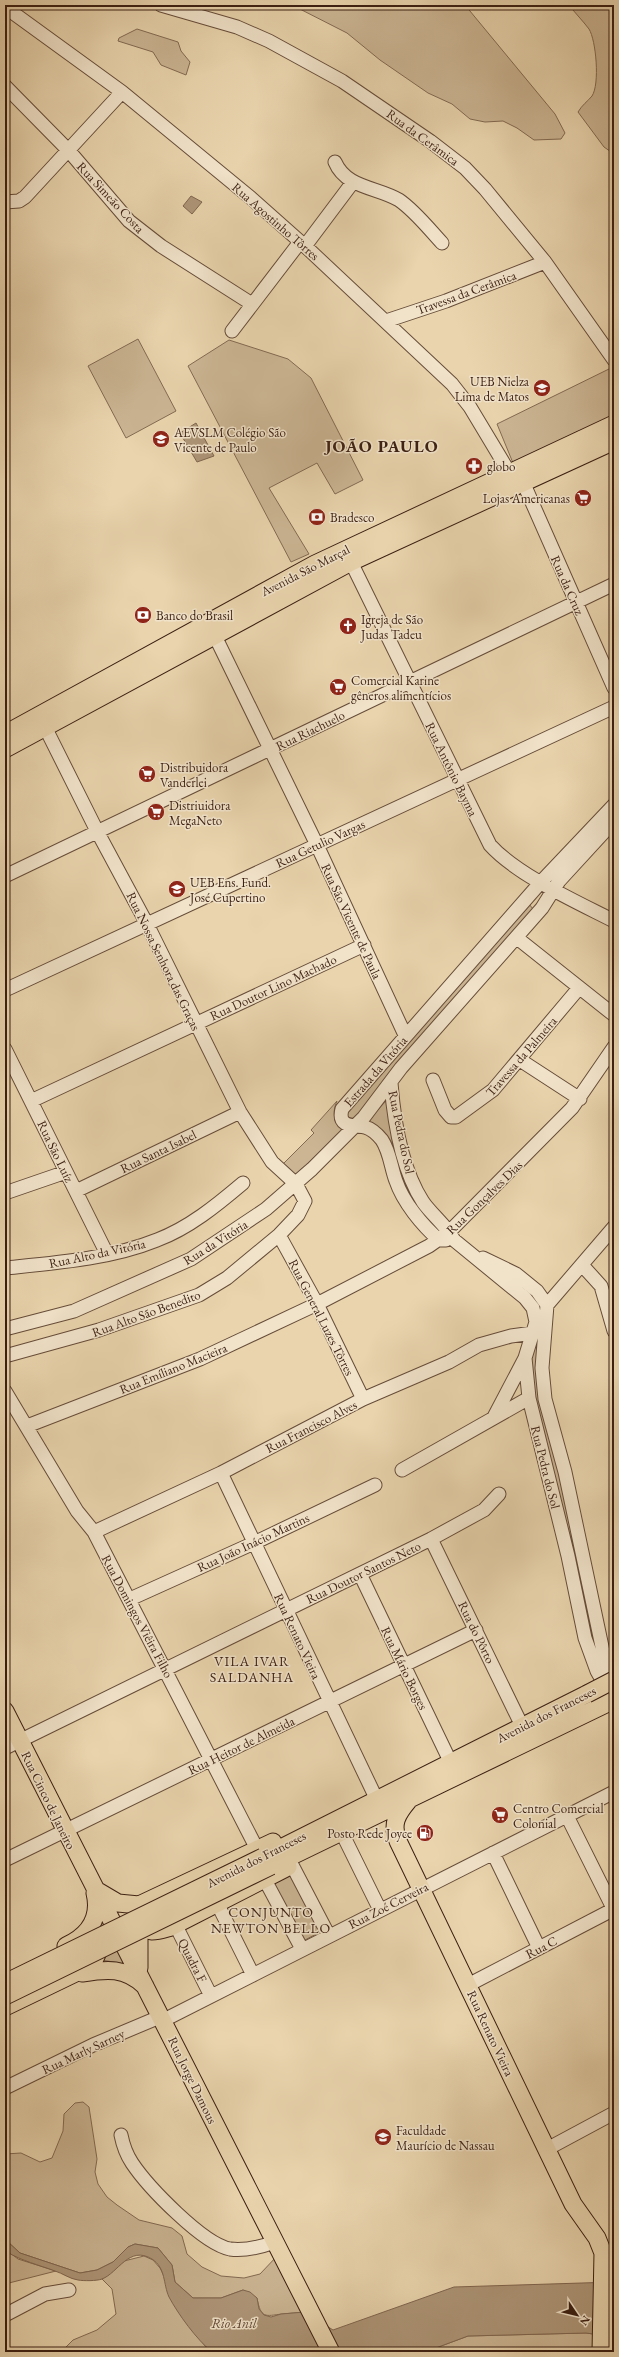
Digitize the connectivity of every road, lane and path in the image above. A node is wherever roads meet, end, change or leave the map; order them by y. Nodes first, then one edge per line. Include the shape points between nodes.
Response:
1 (161, 5) edge
2 (5, 8) edge
3 (5, 86) edge
4 (122, 92) junction
5 (69, 151) junction
6 (334, 162) dead end
7 (353, 182) junction
8 (5, 202) edge
9 (442, 243) dead end
10 (303, 244) junction
11 (545, 262) junction
12 (252, 304) junction
13 (386, 321) junction
14 (232, 330) dead end
15 (614, 360) edge
16 (614, 424) edge
17 (613, 445) edge
18 (509, 472) junction
19 (523, 482) junction
20 (351, 562) junction
21 (614, 584) edge
22 (576, 602) junction
23 (214, 634) junction
24 (409, 681) junction
25 (614, 688) edge
26 (614, 707) edge
27 (46, 727) junction
28 (5, 734) edge
29 (5, 749) edge
30 (271, 749) junction
31 (457, 780) junction
32 (614, 805) edge
33 (614, 821) edge
34 (97, 831) junction
35 (318, 845) junction
36 (5, 876) edge
37 (542, 882) junction
38 (553, 890) junction
39 (614, 921) edge
40 (147, 924) junction
41 (518, 938) junction
42 (364, 945) junction
43 (580, 988) junction
44 (5, 990) edge
45 (614, 1015) edge
46 (195, 1024) junction
47 (405, 1035) junction
48 (614, 1047) edge
49 (5, 1049) edge
50 (520, 1060) junction
51 (433, 1080) dead end
52 (391, 1083) junction
53 (580, 1098) junction
54 (31, 1101) junction
55 (240, 1112) junction
56 (354, 1127) junction
57 (66, 1172) junction
58 (243, 1183) dead end
59 (296, 1184) junction
60 (76, 1191) junction
61 (5, 1193) edge
62 (614, 1227) edge
63 (279, 1235) junction
64 (447, 1237) junction
65 (107, 1254) junction
66 (473, 1254) junction
67 (582, 1264) junction
68 (5, 1268) edge
69 (317, 1304) junction
70 (546, 1305) junction
71 (538, 1326) junction
72 (5, 1329) edge
73 (614, 1331) edge
74 (5, 1356) edge
75 (525, 1358) junction
76 (5, 1391) edge
77 (529, 1398) junction
78 (363, 1399) junction
79 (494, 1417) junction
80 (26, 1426) junction
81 (402, 1470) dead end
82 (221, 1472) junction
83 (375, 1484) dead end
84 (499, 1494) dead end
85 (94, 1532) junction
86 (431, 1539) junction
87 (254, 1543) junction
88 (570, 1564) junction
89 (360, 1574) junction
90 (589, 1581) junction
91 (130, 1598) junction
92 (286, 1609) junction
93 (476, 1630) junction
94 (404, 1665) junction
95 (166, 1668) junction
96 (614, 1680) edge
97 (614, 1700) edge
98 (330, 1702) junction
99 (5, 1711) edge
100 (522, 1726) junction
101 (12, 1744) edge
102 (212, 1759) junction
103 (450, 1762) junction
104 (614, 1792) edge
105 (376, 1798) junction
106 (408, 1801) junction
107 (567, 1816) junction
108 (65, 1831) junction
109 (342, 1833) junction
110 (493, 1853) junction
111 (5, 1860) edge
112 (264, 1863) junction
113 (292, 1865) junction
114 (422, 1888) junction
115 (94, 1889) junction
116 (153, 1900) junction
117 (217, 1904) junction
118 (614, 1909) edge
119 (380, 1910) junction
120 (139, 1919) junction
121 (176, 1924) junction
122 (329, 1936) junction
123 (77, 1941) junction
124 (539, 1948) junction
125 (302, 1949) junction
126 (139, 1971) junction
127 (5, 1974) edge
128 (76, 1974) junction
129 (253, 1975) junction
130 (5, 1983) edge
131 (468, 1985) junction
132 (148, 1990) junction
133 (5, 1996) edge
134 (211, 1996) junction
135 (5, 2007) edge
136 (163, 2018) junction
137 (5, 2088) edge
138 (614, 2114) edge
139 (121, 2135) dead end
140 (547, 2149) junction
141 (275, 2242) junction
142 (68, 2290) dead end
143 (5, 2314) edge
144 (331, 2352) edge
145 (601, 2352) edge

1 - 11 street, Rua da Cerâmica via 238,27 269,41 342,81 391,113 465,168
2 - 4 street, Rua Agostinho Tôrres
3 - 5 street, Rua Simeão Costa
4 - 5 street
4 - 10 street, Rua Agostinho Tôrres
5 - 8 street via 25,197 19,201
5 - 12 street, Rua Simeão Costa via 129,221
6 - 7 street
7 - 9 street via 398,200
7 - 10 street
10 - 12 street
10 - 13 street, Rua Agostinho Tôrres
11 - 13 street, Travessa da Cerâmica via 453,299
11 - 15 street, Rua da Cerâmica
12 - 14 street
13 - 18 street, Rua Agostinho Tôrres via 462,395
16 - 18 main road, Avenida São Marçal
17 - 19 main road, Avenida São Marçal
18 - 19 street
18 - 28 main road, Avenida São Marçal via 315,564
19 - 20 main road, Avenida São Marçal
19 - 22 street, Rua da Cruz
20 - 23 main road, Avenida São Marçal
20 - 24 street, Rua Antônio Bayma
21 - 22 street, Rua Riachuelo
22 - 24 street, Rua Riachuelo
22 - 25 street, Rua da Cruz
23 - 27 main road, Avenida São Marçal
23 - 30 street, Rua São Vicente de Paula
24 - 30 street, Rua Riachuelo
24 - 31 street, Rua Antônio Bayma
26 - 31 street, Rua Getulio Vargas
27 - 29 main road, Avenida São Marçal
27 - 34 street, Rua Nossa Senhora das Graças
30 - 34 street, Rua Riachuelo
30 - 35 street, Rua São Vicente de Paula
31 - 35 street, Rua Getulio Vargas
31 - 37 street, Rua Antônio Bayma via 490,845 506,859
32 - 37 street, Estrada da Vitória
33 - 38 street, Estrada da Vitória
34 - 36 street, Rua Riachuelo
34 - 40 street, Rua Nossa Senhora das Graças
35 - 40 street, Rua Getulio Vargas
35 - 42 street, Rua São Vicente de Paula
37 - 38 street, Rua Antônio Bayma
37 - 47 street, Estrada da Vitória
38 - 39 street, Rua Antônio Bayma
38 - 41 street, Estrada da Vitória
40 - 44 street, Rua Getulio Vargas
40 - 46 street, Rua Nossa Senhora das Graças
41 - 43 street
41 - 52 street, Estrada da Vitória via 400,1068
42 - 46 street, Rua Doutor Lino Machado
42 - 47 street, Rua São Vicente de Paula
43 - 45 street
43 - 50 street, Travessa da Palmeira
46 - 54 street, Rua Doutor Lino Machado
46 - 55 street, Rua Nossa Senhora das Graças
47 - 56 street, Estrada da Vitória via 342,1109 342,1119
48 - 53 street, Rua Gonçalves Dias
49 - 54 street, Rua São Luíz
50 - 51 street, Travessa da Palmeira via 494,1090 454,1118 444,1110
50 - 53 street
52 - 56 street, Estrada da Vitória
52 - 64 street, Rua Pedra do Sol via 403,1152 412,1180
53 - 64 street, Rua Gonçalves Dias
54 - 57 street, Rua São Luíz
55 - 59 street, Rua Nossa Senhora das Graças via 272,1162
55 - 60 street, Rua Santa Isabel
56 - 59 street, Rua da Vitória
56 - 64 street, Rua Pedra do Sol via 365,1127 379,1137 399,1188 419,1218
57 - 60 street, Rua São Luíz
57 - 61 street
58 - 65 street, Rua Alto da Vitória via 214,1207 174,1232 157,1240
59 - 63 street, Rua Alto São Benedito via 304,1196 304,1206
59 - 72 street, Rua da Vitória via 266,1209 191,1259 74,1311
60 - 65 street, Rua São Luíz
62 - 67 street
63 - 69 street, Rua General Luzes Tôrres
63 - 74 street, Rua Alto São Benedito via 227,1278 199,1295 99,1330
64 - 66 street, Rua Pedra do Sol
64 - 69 street, Rua Gonçalves Dias
65 - 68 street, Rua Alto da Vitória
66 - 70 street, Rua Pedra do Sol via 516,1274 537,1291
66 - 71 street, Rua Pedra do Sol via 529,1302
67 - 70 street
67 - 73 street via 601,1286
69 - 78 street, Rua General Luzes Tôrres
69 - 80 street, Rua Emíliano Macieira via 200,1359
70 - 71 street, Rua Pedra do Sol
71 - 75 street, Rua Pedra do Sol
71 - 78 street, Rua Francisco Alves via 479,1345 449,1362
71 - 90 street, Rua Pedra do Sol via 545,1399 565,1472
75 - 77 street, Rua Pedra do Sol
75 - 79 street
76 - 80 street, Rua Domingos Viêira Filho
77 - 79 street
77 - 88 street, Rua Pedra do Sol
78 - 82 street, Rua Francisco Alves
79 - 81 street via 472,1432
80 - 85 street, Rua Domingos Viêira Filho via 77,1511
82 - 85 street, Rua Francisco Alves
82 - 87 street, Rua Renato Vieira
83 - 87 street, Rua João Inácio Martins
84 - 86 street, Rua Doutor Santos Neto via 484,1510
85 - 91 street, Rua Domingos Viêira Filho
86 - 89 street, Rua Doutor Santos Neto
86 - 93 street, Rua do Pôrto
87 - 91 street, Rua João Inácio Martins
87 - 92 street, Rua Renato Vieira
88 - 90 street via 580,1584
88 - 97 street, Rua Pedra do Sol via 585,1638 602,1681
89 - 92 street, Rua Doutor Santos Neto
89 - 94 street, Rua Mário Borges
90 - 96 street, Rua Pedra do Sol via 604,1656
91 - 95 street, Rua Domingos Viêira Filho
92 - 95 street, Rua Doutor Santos Neto
92 - 98 street, Rua Renato Vieira
93 - 94 street, Rua Heitor de Almeida
93 - 100 street, Rua do Pôrto
94 - 98 street, Rua Heitor de Almeida
94 - 103 street, Rua Mário Borges
95 - 101 street, Rua Doutor Santos Neto
95 - 102 street, Rua Domingos Viêira Filho
96 - 100 main road, Avenida dos Franceses, bridge
97 - 106 main road, Avenida dos Franceses
98 - 102 street, Rua Heitor de Almeida
98 - 105 street, Rua Renato Vieira
99 - 101 main road, Rua Cinco de Janeiro
100 - 103 main road, Avenida dos Franceses
101 - 108 main road, Rua Cinco de Janeiro
102 - 108 street, Rua Heitor de Almeida
102 - 112 street, Rua Domingos Viêira Filho
103 - 105 main road, Avenida dos Franceses
104 - 107 street, Rua Zoé Cerveira
105 - 112 main road, Avenida dos Franceses
106 - 109 main road, Avenida dos Franceses
106 - 114 main road, Rua Renato Vieira via 397,1816 394,1832
107 - 110 street, Rua Zoé Cerveira
107 - 118 street
108 - 111 street, Rua Heitor de Almeida
108 - 115 main road, Rua Cinco de Janeiro
109 - 112 main road, Avenida dos Franceses
109 - 113 main road
109 - 119 street
110 - 114 street, Rua Zoé Cerveira
110 - 124 street
112 - 113 main road
112 - 116 main road
112 - 117 main road
112 - 125 street, Rua Domingos Viêira Filho
112 - 130 main road, Avenida dos Franceses, bridge
112 - 133 main road, Avenida dos Franceses, bridge
113 - 122 street
114 - 119 street, Rua Zoé Cerveira
114 - 131 main road, Rua Renato Vieira
115 - 116 main road via 115,1902 126,1905 139,1905
115 - 123 main road via 97,1907 95,1916 88,1930
115 - 126 main road, Rua Jorge Damous
116 - 120 main road via 144,1908
117 - 121 main road
117 - 129 street
118 - 124 street, Rua C
119 - 122 street, Rua Zoé Cerveira
120 - 121 main road via 140,1926 149,1931
120 - 126 main road
121 - 134 street, Quadra F
122 - 125 street, Rua Zoé Cerveira
123 - 127 main road
123 - 128 main road via 91,1942 98,1956 92,1965
124 - 131 street, Rua C
125 - 129 street, Rua Zoé Cerveira
126 - 132 main road, Rua Jorge Damous
128 - 132 main road via 108,1969 120,1970 134,1977
128 - 135 main road
129 - 134 street, Rua Zoé Cerveira
131 - 140 main road, Rua Renato Vieira
132 - 136 main road, Rua Jorge Damous
134 - 136 street, Rua Zoé Cerveira
136 - 137 street, Rua Marly Sarney via 93,2045
136 - 141 main road, Rua Jorge Damous
138 - 140 street
139 - 141 street via 124,2151 132,2163 171,2206 206,2238 230,2249 261,2247
140 - 145 main road, Rua Renato Vieira via 574,2204 597,2238 603,2253
141 - 144 main road, Rua Jorge Damous
142 - 143 street via 45,2294

